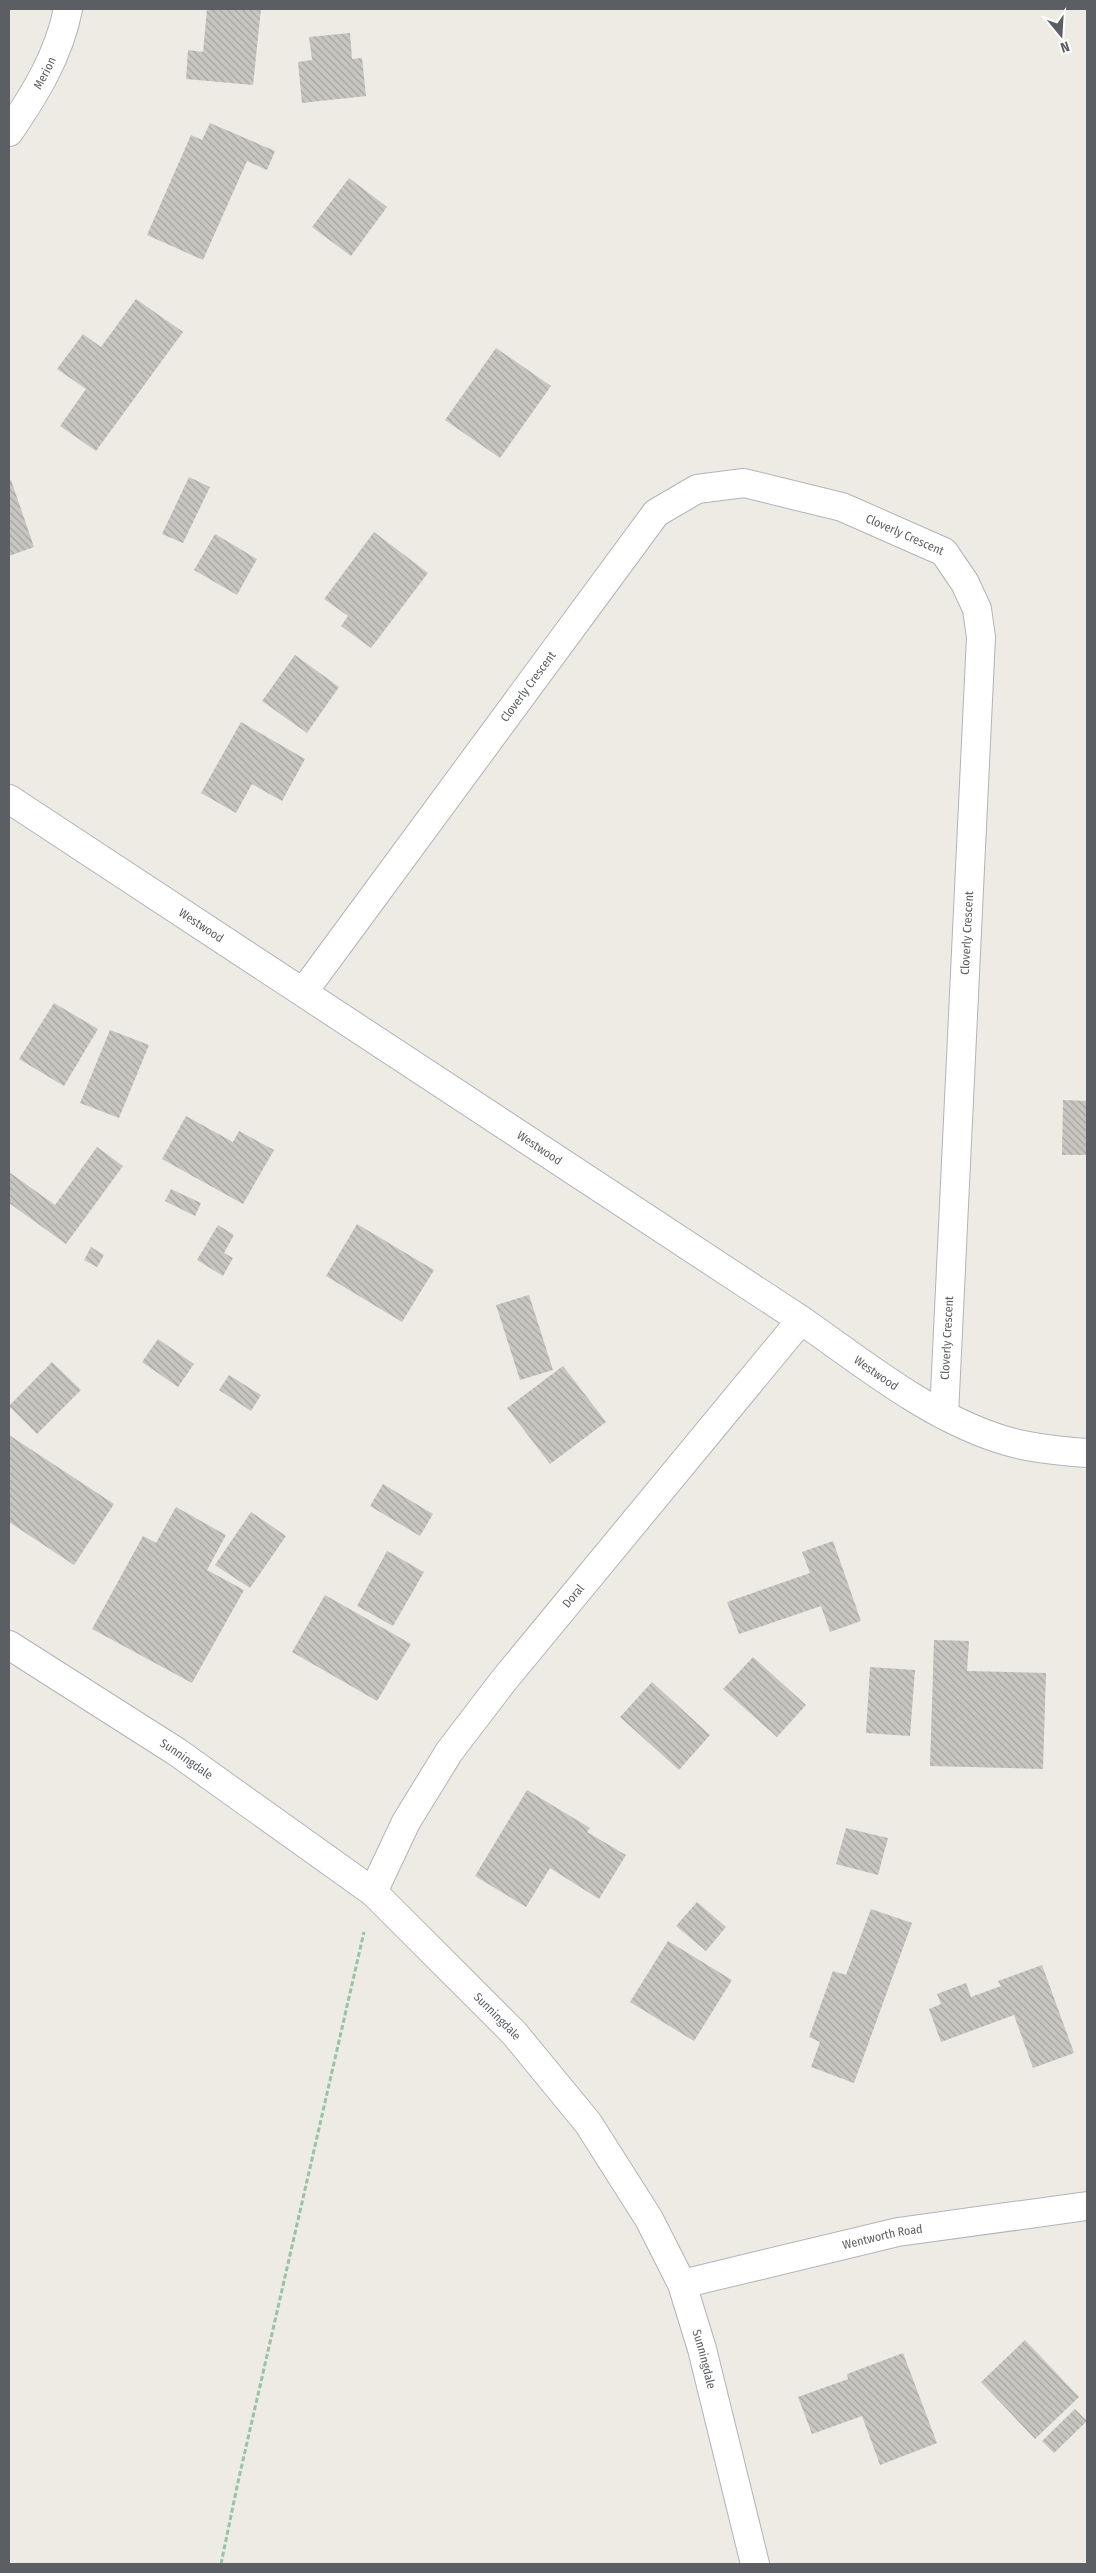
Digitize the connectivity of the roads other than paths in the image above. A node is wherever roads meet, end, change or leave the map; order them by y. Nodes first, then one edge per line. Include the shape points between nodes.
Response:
1 (68, 9) edge
2 (9, 132) edge
3 (9, 799) edge
4 (304, 991) junction
5 (801, 1320) junction
6 (944, 1415) junction
7 (1087, 1453) edge
8 (9, 1645) edge
9 (373, 1892) junction
10 (1087, 2206) edge
11 (682, 2284) junction
12 (755, 2564) edge

1 - 2 street, Merion via 64,29 40,87
3 - 4 street, Westwood
4 - 5 street, Westwood
4 - 6 street, Cloverly Crescent via 656,513 697,489 744,483 842,507 944,552 966,583 977,609 981,637
5 - 6 street, Westwood via 904,1392
5 - 9 street, Doral via 504,1680 449,1752 406,1822
6 - 7 street, Westwood via 997,1438 1042,1449
8 - 9 street, Sunningdale via 177,1752
9 - 11 street, Sunningdale via 514,2033 588,2123 649,2219
10 - 11 street, Wentworth Road via 898,2232
11 - 12 street, Sunningdale via 702,2349

